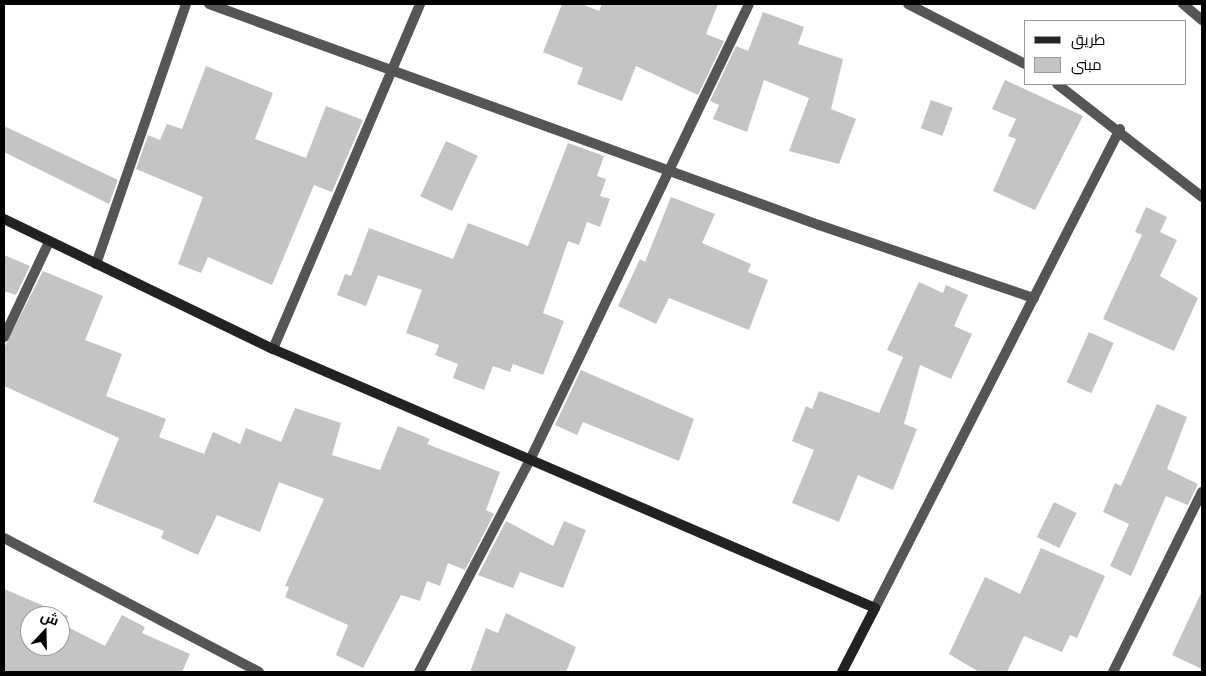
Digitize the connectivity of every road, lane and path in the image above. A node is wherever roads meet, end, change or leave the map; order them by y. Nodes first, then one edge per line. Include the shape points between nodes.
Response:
1 (186, 4) edge
2 (209, 4) edge
3 (420, 4) edge
4 (749, 4) edge
5 (908, 4) edge
6 (1183, 4) edge
7 (1202, 20) edge
8 (1024, 63) edge
9 (395, 68) junction
10 (1058, 85) edge
11 (1120, 129) junction
12 (669, 171) junction
13 (1202, 197) edge
14 (4, 219) edge
15 (49, 242) junction
16 (96, 264) junction
17 (1034, 298) junction
18 (4, 337) edge
19 (273, 349) junction
20 (528, 462) junction
21 (1202, 492) edge
22 (4, 538) edge
23 (875, 608) junction
24 (259, 672) edge
25 (419, 672) edge
26 (842, 672) edge
27 (1113, 672) edge

1 - 16 street
2 - 9 street
3 - 9 street
4 - 12 street
5 - 8 street
6 - 7 street
9 - 12 street
9 - 19 street
10 - 11 street
11 - 13 street
11 - 17 street
12 - 17 street
12 - 20 street
14 - 15 street
15 - 16 street
15 - 18 street
16 - 19 street
17 - 23 street
19 - 20 street
20 - 23 street
20 - 25 street
21 - 27 street
22 - 24 street
23 - 26 street

